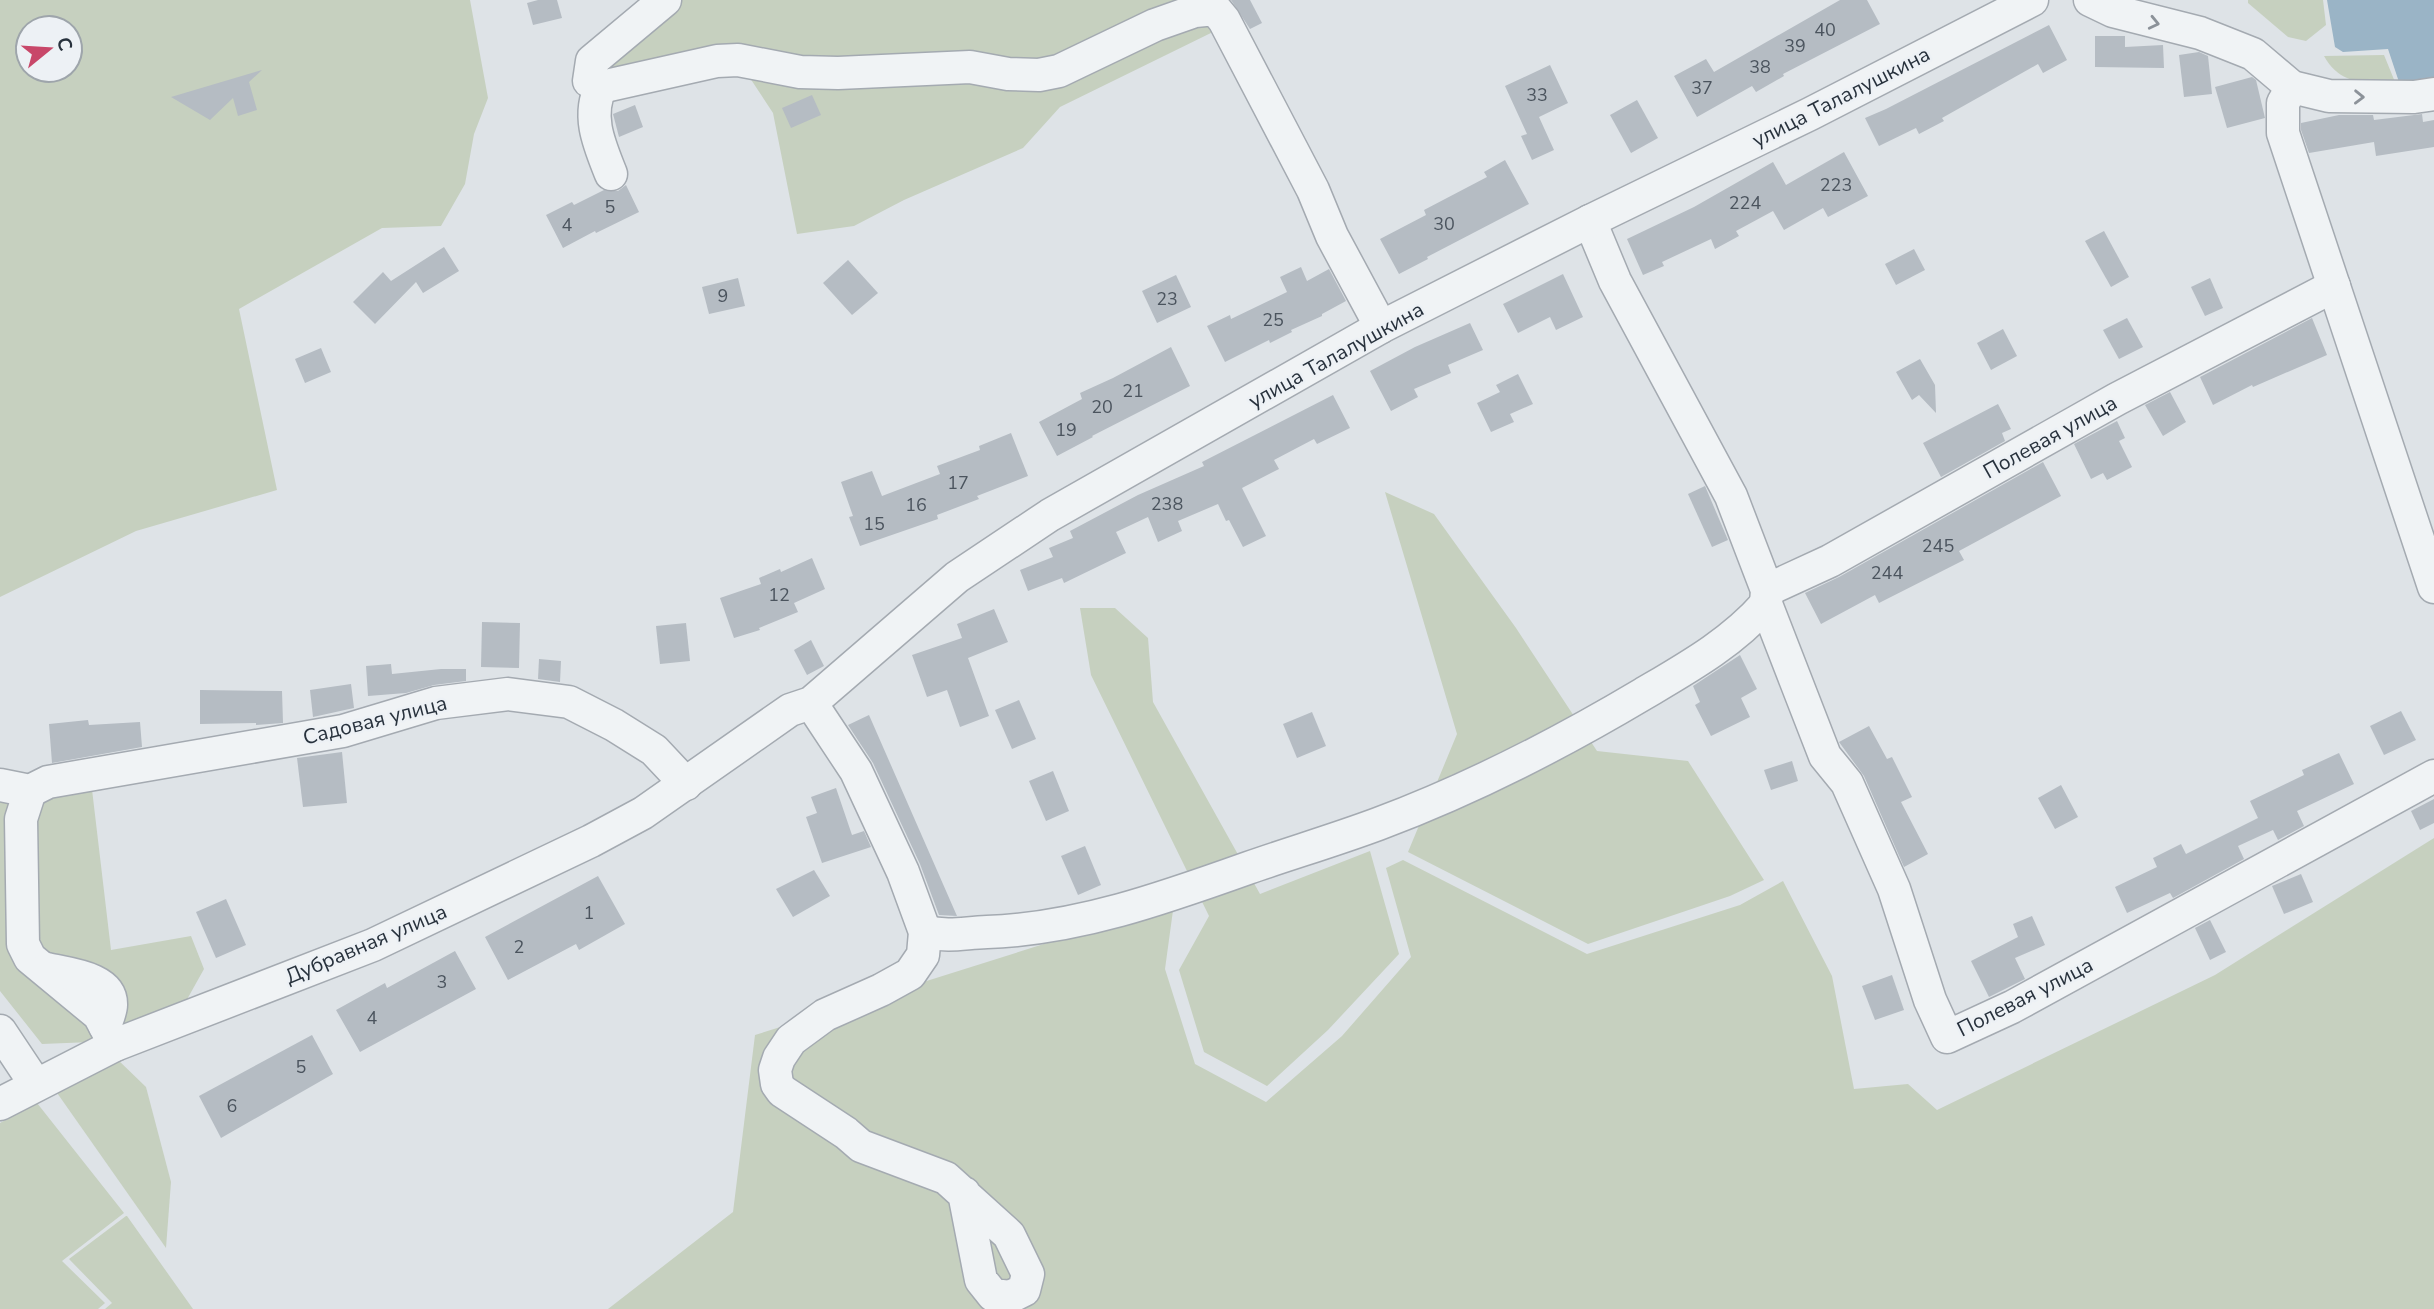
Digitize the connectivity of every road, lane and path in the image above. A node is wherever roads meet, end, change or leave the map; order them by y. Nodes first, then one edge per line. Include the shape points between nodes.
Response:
1 (665, 0) edge
2 (2032, 0) edge
3 (2090, 0) edge
4 (601, 87) junction
5 (2292, 87) junction
6 (2434, 94) edge
7 (611, 174) dead end
8 (1590, 221) junction
9 (2334, 286) junction
10 (1381, 327) junction
11 (2434, 587) edge
12 (1766, 597) junction
13 (811, 703) junction
14 (2434, 776) edge
15 (687, 783) junction
16 (15, 788) edge
17 (925, 932) junction
18 (0, 1031) edge
19 (110, 1036) junction
20 (36, 1085) junction
21 (0, 1104) edge
22 (964, 1193) dead end

1 - 4 street via 592,61 589,81
2 - 8 street, улица Талалушкина
3 -> 5 street via 2252,54
4 - 7 street via 595,131
4 - 10 street via 738,60 838,74 970,67 1039,75 1059,71 1165,22 1215,9
5 -> 6 street via 2329,96
5 - 9 street via 2283,103 2283,133
8 - 10 street, улица Талалушкина
8 - 12 street via 1615,281 1731,496
9 - 11 street
9 - 12 street, Полевая улица via 2118,399
10 - 13 street, улица Талалушкина via 1050,515 957,577
12 - 14 street, Полевая улица via 1825,756 1847,783 1894,889 1930,1000 1947,1037 2011,1007
12 - 17 street via 1747,626 1614,711 1463,789 1377,824 1164,899 1014,931 947,936
13 - 15 street, улица Талалушкина via 790,710
13 - 17 street via 856,771
15 - 16 street, Садовая улица via 654,750 569,702 508,694 436,703 343,731
15 - 19 street, Дубравная улица via 591,841 373,945
16 - 19 street via 21,819 23,944 30,958 99,1016
17 - 22 street via 923,955 910,974 825,1015 791,1041 775,1070 777,1084 861,1146 946,1178
18 - 20 street
19 - 20 street, Дубравная улица
20 - 21 street, Дубравная улица

